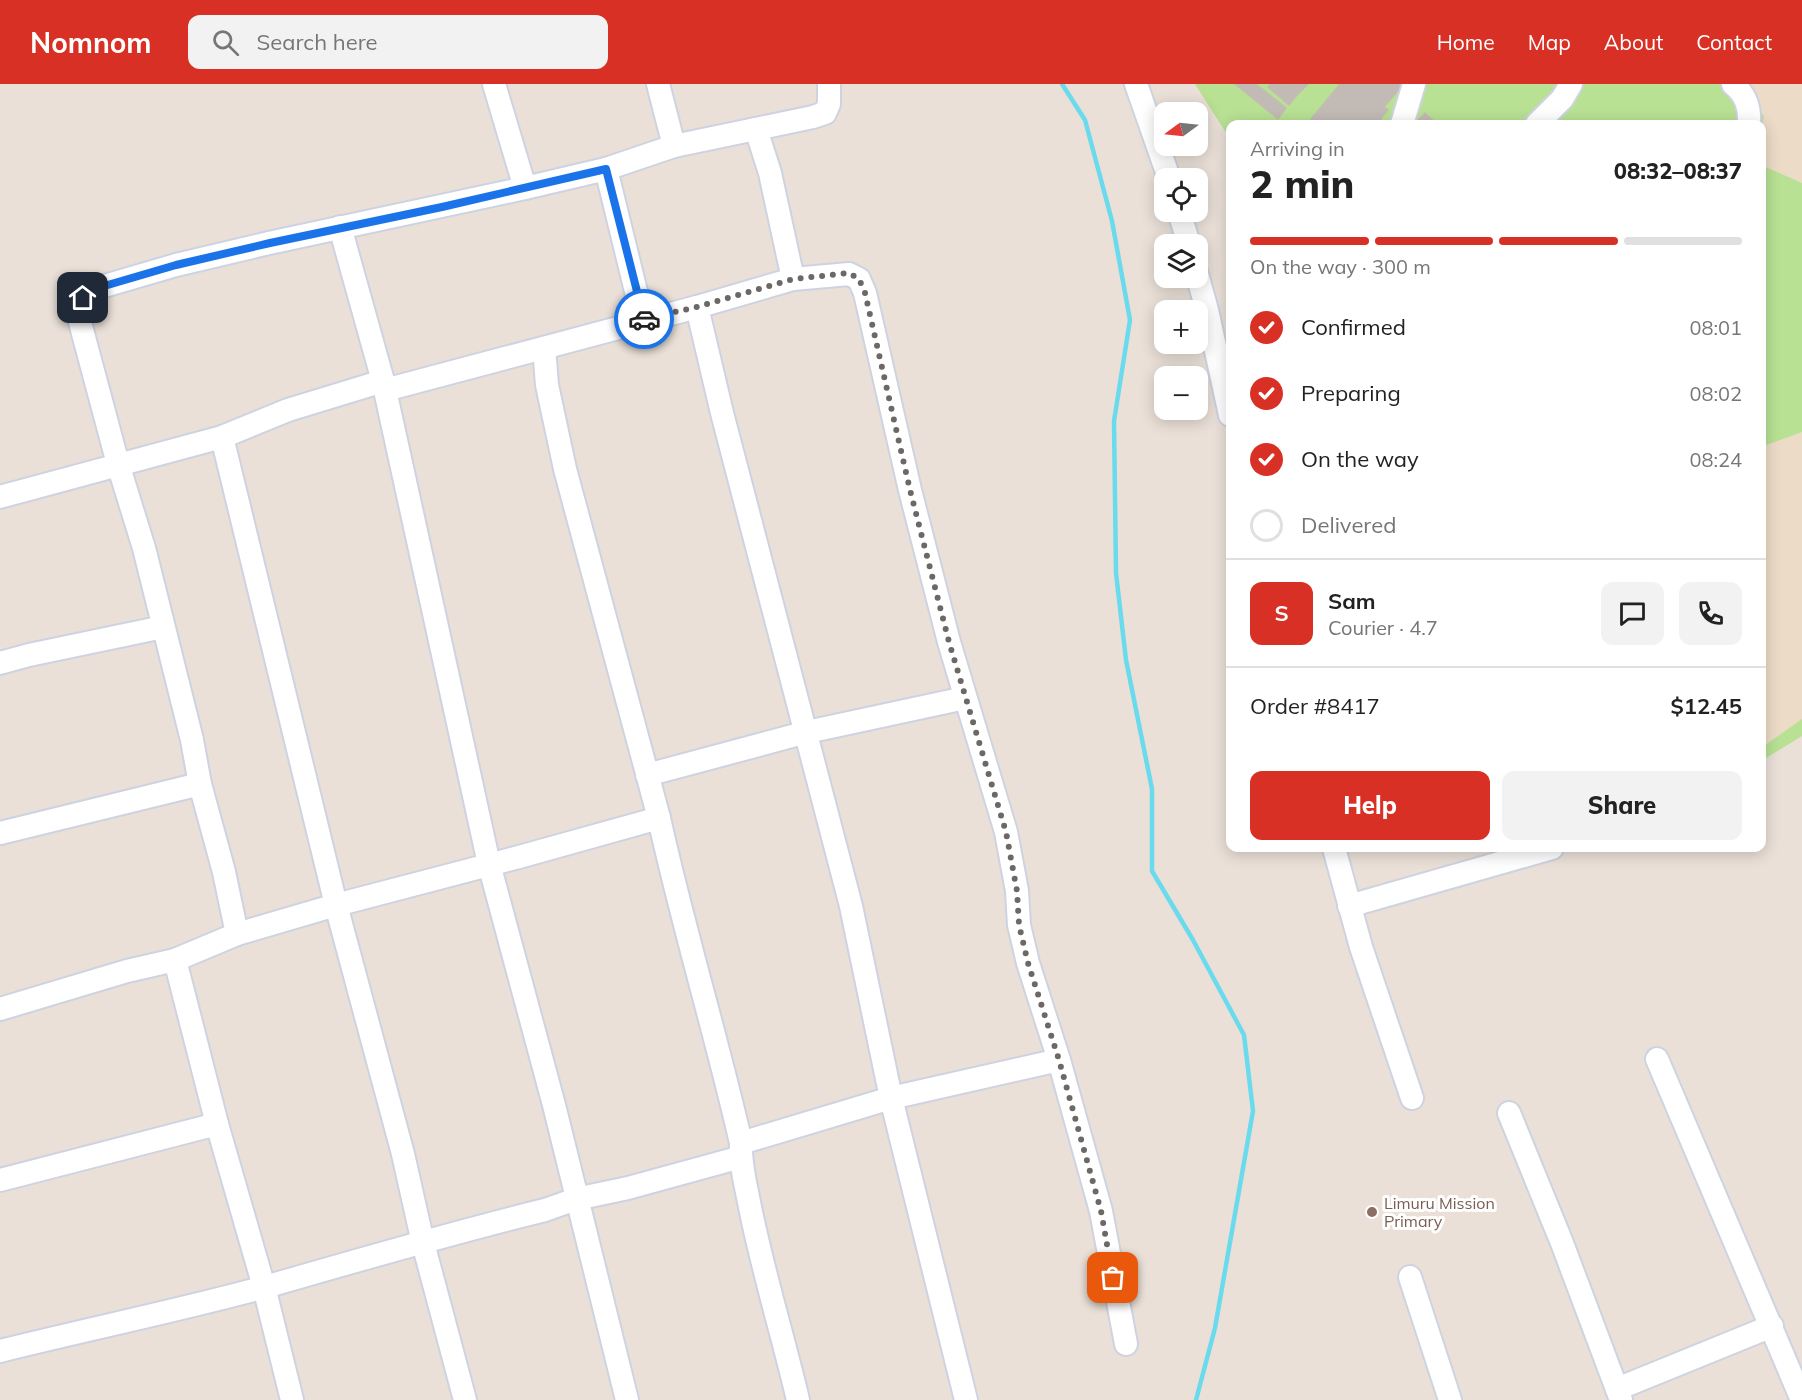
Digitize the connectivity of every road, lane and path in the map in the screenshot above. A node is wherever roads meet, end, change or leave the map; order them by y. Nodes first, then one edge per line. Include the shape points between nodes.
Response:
1 (494, 84) edge
2 (658, 84) edge
3 (829, 84) edge
4 (1136, 84) edge
5 (1413, 84) edge
6 (1572, 84) edge
7 (1733, 84) edge
8 (1403, 120) edge
9 (1541, 120) edge
10 (1749, 120) edge
11 (756, 129) junction
12 (674, 147) junction
13 (1165, 168) edge
14 (606, 169) junction
15 (525, 188) junction
16 (340, 227) junction
17 (793, 279) junction
18 (1201, 288) edge
19 (697, 307) junction
20 (643, 320) junction
21 (544, 348) junction
22 (384, 385) junction
23 (1226, 397) edge
24 (222, 437) junction
25 (118, 464) junction
26 (0, 497) edge
27 (163, 627) junction
28 (0, 663) edge
29 (965, 698) junction
30 (807, 732) junction
31 (647, 775) junction
32 (200, 784) junction
33 (658, 818) junction
34 (0, 833) edge
35 (1335, 852) edge
36 (1538, 852) edge
37 (489, 864) junction
38 (336, 904) junction
39 (1349, 906) junction
40 (237, 934) junction
41 (175, 960) junction
42 (0, 1009) edge
43 (1657, 1059) dead end
44 (1059, 1060) junction
45 (891, 1098) junction
46 (1412, 1098) dead end
47 (1509, 1113) dead end
48 (217, 1124) junction
49 (741, 1150) junction
50 (0, 1180) edge
51 (576, 1199) junction
52 (423, 1243) junction
53 (1410, 1277) dead end
54 (264, 1287) junction
55 (1772, 1326) junction
56 (1126, 1344) dead end
57 (0, 1351) edge
58 (1619, 1395) edge
59 (292, 1400) edge
60 (465, 1400) edge
61 (627, 1400) edge
62 (798, 1400) edge
63 (966, 1400) edge
64 (1450, 1400) edge
65 (1802, 1400) edge

1 - 15 street
2 - 12 street
3 - 11 street via 825,113
4 - 13 street
5 - 8 street
6 - 9 street
7 - 10 street via 1747,102
11 - 12 street
11 - 17 street via 770,173
12 - 14 street
14 - 15 street
14 - 20 street
15 - 16 street
16 - 22 street
16 - 25 street via 176,265 94,289 83,298 78,312
17 - 19 street
17 - 29 street via 849,273 859,279 865,293 910,490
18 - 23 street
19 - 20 street
19 - 30 street
20 - 21 street
21 - 22 street
21 - 31 street via 547,385 565,469
22 - 24 street via 288,410
22 - 37 street
24 - 25 street
24 - 38 street
25 - 26 street
25 - 27 street
27 - 28 street
27 - 32 street
29 - 30 street
29 - 44 street via 1006,832 1019,925
30 - 31 street
30 - 45 street via 851,906
31 - 33 street
32 - 34 street
32 - 40 street
33 - 37 street
33 - 49 street via 722,1060
35 - 39 street
36 - 39 street
37 - 38 street
37 - 51 street
38 - 40 street
38 - 52 street
39 - 46 street
40 - 41 street
41 - 42 street
41 - 48 street
43 - 55 street
44 - 45 street
44 - 56 street via 1101,1211
45 - 49 street
45 - 63 street
47 - 58 street
48 - 50 street
48 - 54 street
49 - 51 street via 628,1188
49 - 62 street via 765,1275
51 - 52 street
51 - 61 street
52 - 54 street
52 - 60 street
53 - 64 street
54 - 57 street
54 - 59 street
55 - 58 street
55 - 65 street

